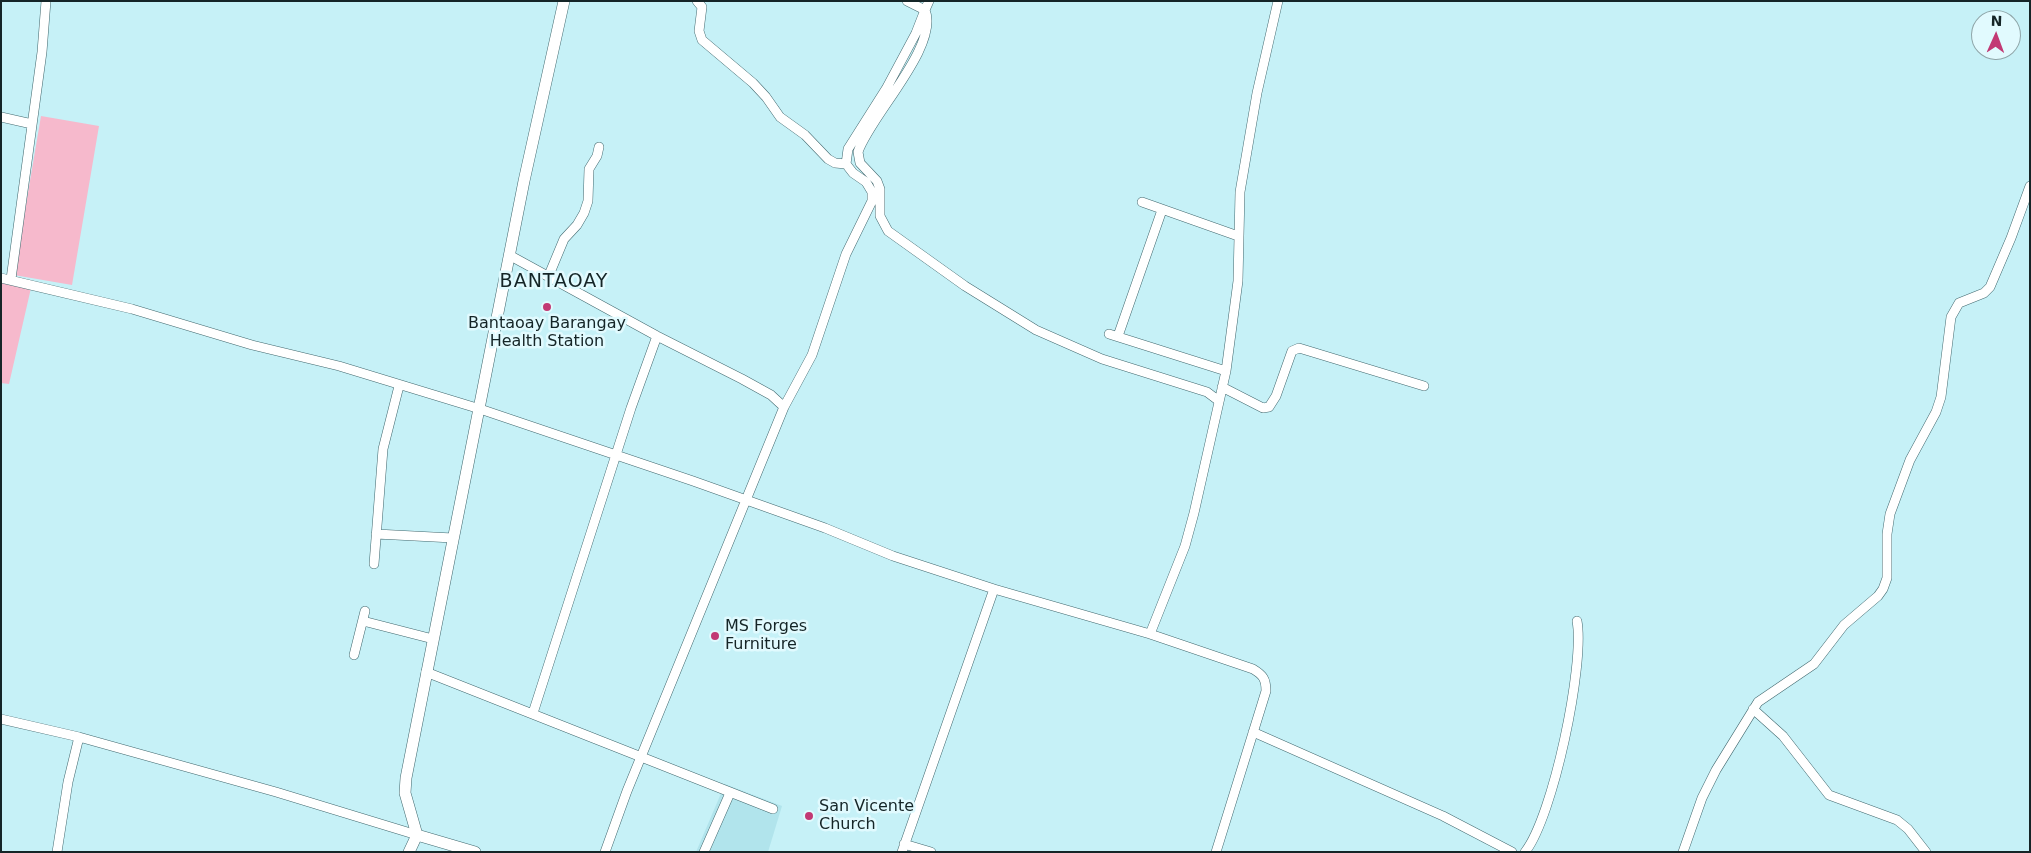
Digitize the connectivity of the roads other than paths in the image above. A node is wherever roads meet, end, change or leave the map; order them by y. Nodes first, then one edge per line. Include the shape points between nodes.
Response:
1 (46, 1) edge
2 (697, 1) edge
3 (907, 1) edge
4 (1278, 1) edge
5 (562, 2) edge
6 (927, 6) edge
7 (1, 118) edge
8 (32, 124) junction
9 (599, 147) dead end
10 (846, 164) junction
11 (2030, 186) edge
12 (1142, 202) dead end
13 (1162, 210) junction
14 (1238, 236) junction
15 (509, 255) junction
16 (549, 275) junction
17 (6, 278) edge
18 (657, 336) junction
19 (1226, 370) junction
20 (399, 386) junction
21 (1424, 386) dead end
22 (1222, 387) junction
23 (1219, 401) junction
24 (784, 407) junction
25 (480, 409) junction
26 (617, 455) junction
27 (746, 501) junction
28 (376, 534) junction
29 (453, 538) junction
30 (374, 564) dead end
31 (994, 589) junction
32 (365, 610) dead end
33 (363, 621) junction
34 (1577, 621) dead end
35 (1150, 634) junction
36 (433, 639) junction
37 (354, 655) dead end
38 (426, 672) junction
39 (1753, 709) junction
40 (534, 713) junction
41 (1, 719) edge
42 (1253, 732) junction
43 (79, 737) junction
44 (642, 758) junction
45 (730, 793) junction
46 (773, 810) dead end
47 (416, 835) junction
48 (450, 844) junction
49 (903, 848) edge
50 (57, 852) edge
51 (409, 852) edge
52 (437, 852) edge
53 (475, 852) edge
54 (604, 852) edge
55 (704, 852) edge
56 (931, 852) edge
57 (1216, 852) edge
58 (1512, 852) edge
59 (1525, 852) edge
60 (1683, 852) edge
61 (1926, 852) edge

1 - 8 street
2 - 10 street via 702,7 699,31 702,40 761,92 780,117 828,159
3 - 6 street
4 - 14 street via 1257,93 1240,192
5 - 15 main road
6 - 10 street via 886,89 848,149
6 - 23 street via 928,30 913,62 858,152 860,163 877,181 880,216 888,231 965,286 1036,330 1102,359 1207,392
7 - 8 street
8 - 17 street
9 - 16 street via 589,168 588,201 584,213 577,226 564,238
10 - 24 street via 866,182 872,192 872,201 846,254 812,355
11 - 39 street via 1990,287 1984,293 1959,303 1951,317 1941,397 1910,460 1890,514 1886,534 1887,578 1883,589 1844,625 1814,664 1768,694
12 - 13 street
13 - 14 street
13 - 19 street via 1114,335
14 - 19 street via 1238,281
15 - 16 street
15 - 25 main road
16 - 18 street
17 - 20 street via 132,309 252,345 339,366
18 - 24 street via 742,379
18 - 26 street
19 - 22 street
20 - 25 street
20 - 28 street via 383,449
21 - 22 street via 1296,348 1269,407 1263,408
22 - 23 street
23 - 35 street via 1187,538
24 - 27 street
25 - 26 street
25 - 29 main road
26 - 27 street
26 - 40 street
27 - 31 street via 893,556
27 - 44 street
28 - 29 street
28 - 30 street
29 - 36 main road
31 - 35 street
31 - 49 street
32 - 33 street
33 - 36 street
33 - 37 street
34 - 59 street via 1579,644 1570,714 1546,806
35 - 42 street via 1223,657 1262,675 1266,691
36 - 38 main road
38 - 40 street
38 - 47 main road via 405,788
39 - 60 street via 1702,798
39 - 61 street via 1783,736 1829,795 1897,820 1908,828
40 - 44 street
41 - 43 street
42 - 57 street
42 - 58 street via 1443,816
43 - 47 street
43 - 50 street
44 - 45 street
44 - 54 street
45 - 46 street
45 - 55 street
47 - 48 main road
47 - 51 main road
48 - 52 main road
48 - 53 main road
49 - 56 street

